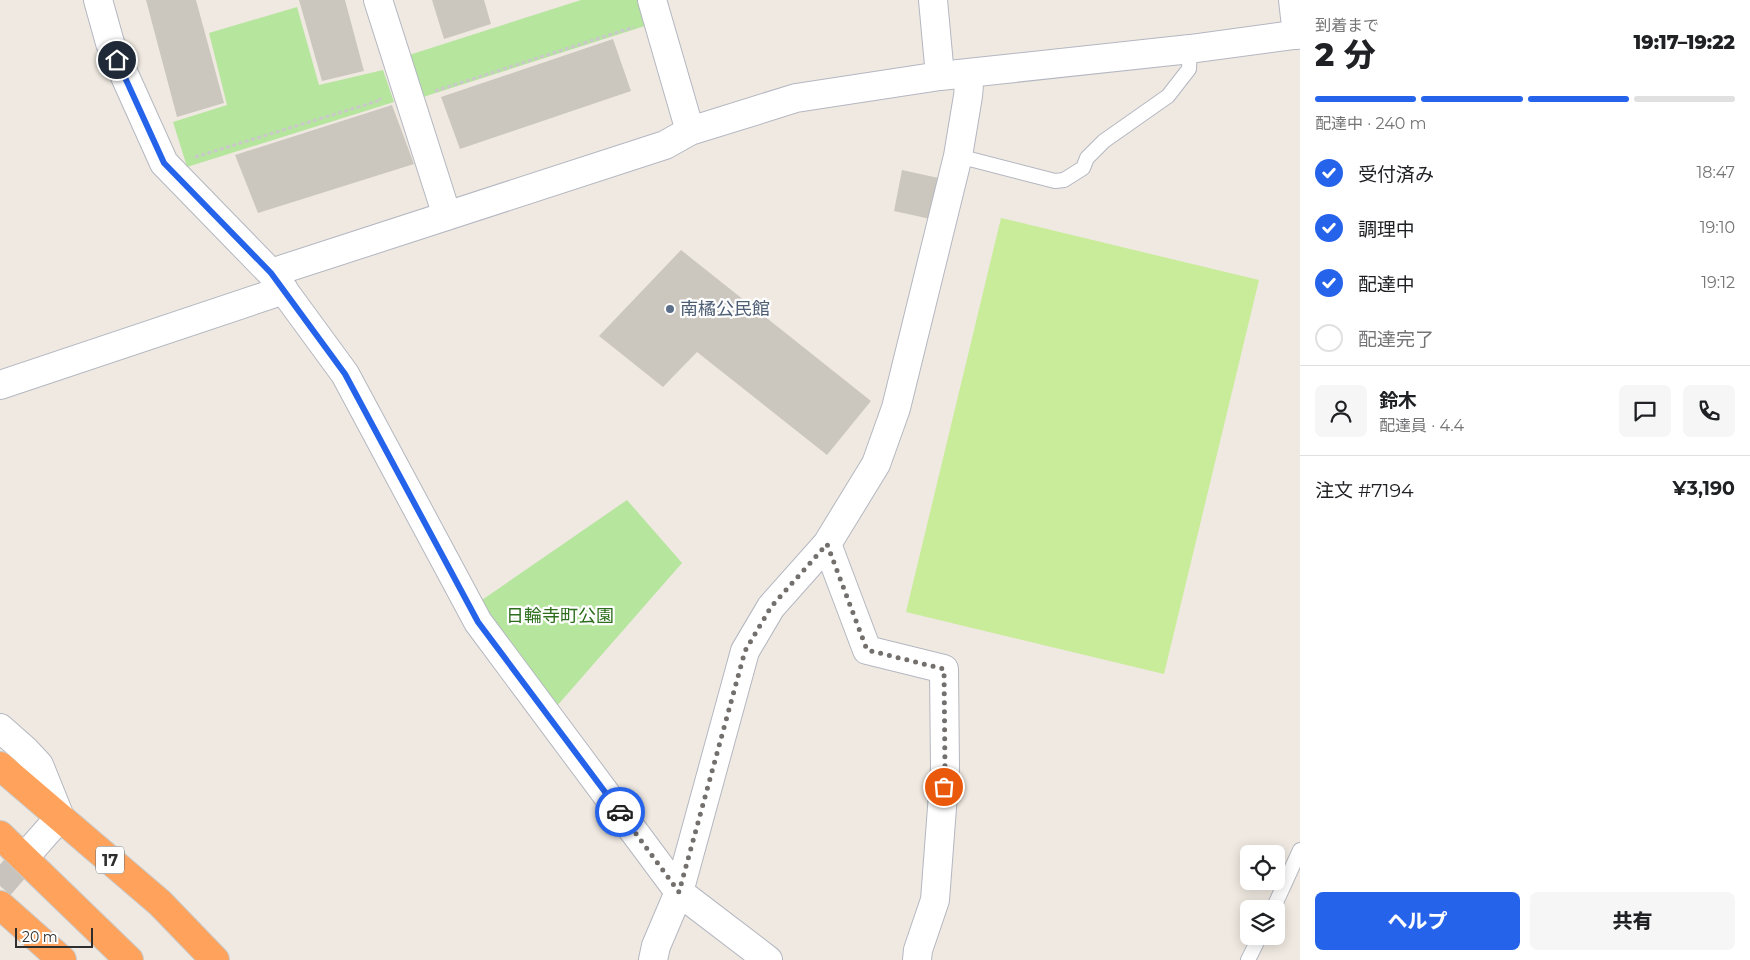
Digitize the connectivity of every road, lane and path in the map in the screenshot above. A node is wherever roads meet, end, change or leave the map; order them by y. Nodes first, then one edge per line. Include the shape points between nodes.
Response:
1 (98, 0) edge
2 (378, 0) edge
3 (652, 0) edge
4 (933, 0) edge
5 (1293, 0) edge
6 (635, 27) dead end
7 (1298, 34) edge
8 (1190, 49) junction
9 (970, 73) junction
10 (940, 76) junction
11 (378, 90) dead end
12 (429, 93) dead end
13 (690, 131) junction
14 (958, 156) junction
15 (189, 159) dead end
16 (447, 216) junction
17 (277, 281) junction
18 (0, 385) edge
19 (827, 544) junction
20 (0, 728) edge
21 (0, 766) edge
22 (60, 817) junction
23 (0, 835) edge
24 (30, 850) tunnel mouth
25 (1300, 850) edge
26 (679, 892) junction
27 (1277, 900) edge
28 (0, 905) edge
29 (1256, 945) edge
30 (62, 960) edge
31 (129, 960) edge
32 (215, 960) edge
33 (653, 960) edge
34 (768, 960) edge
35 (917, 960) edge
36 (1248, 960) edge

1 - 17 street via 110,43 164,163
2 - 16 street
3 - 13 street
4 - 10 street
5 - 7 street
6 - 12 path
7 - 8 street
8 - 9 street
8 - 14 lane via 1190,69 1168,96 1104,141 1087,158 1083,168 1064,180 1055,181
9 - 10 street
9 - 14 street
10 - 13 street via 796,98
11 - 15 path via 381,100
13 - 16 street via 665,144
14 - 19 street via 896,408 876,464
16 - 17 street
17 - 18 street
17 - 26 street via 345,374 478,622
19 - 26 street via 771,607 745,651
19 - 35 street via 867,650 944,669 945,768 934,900
20 - 22 street via 38,765
21 - 22 highway, 17
22 - 24 street
22 - 32 highway, 17 via 160,903
23 - 31 highway
25 - 27 lane
26 - 33 street
26 - 34 street
28 - 30 highway
29 - 36 lane

